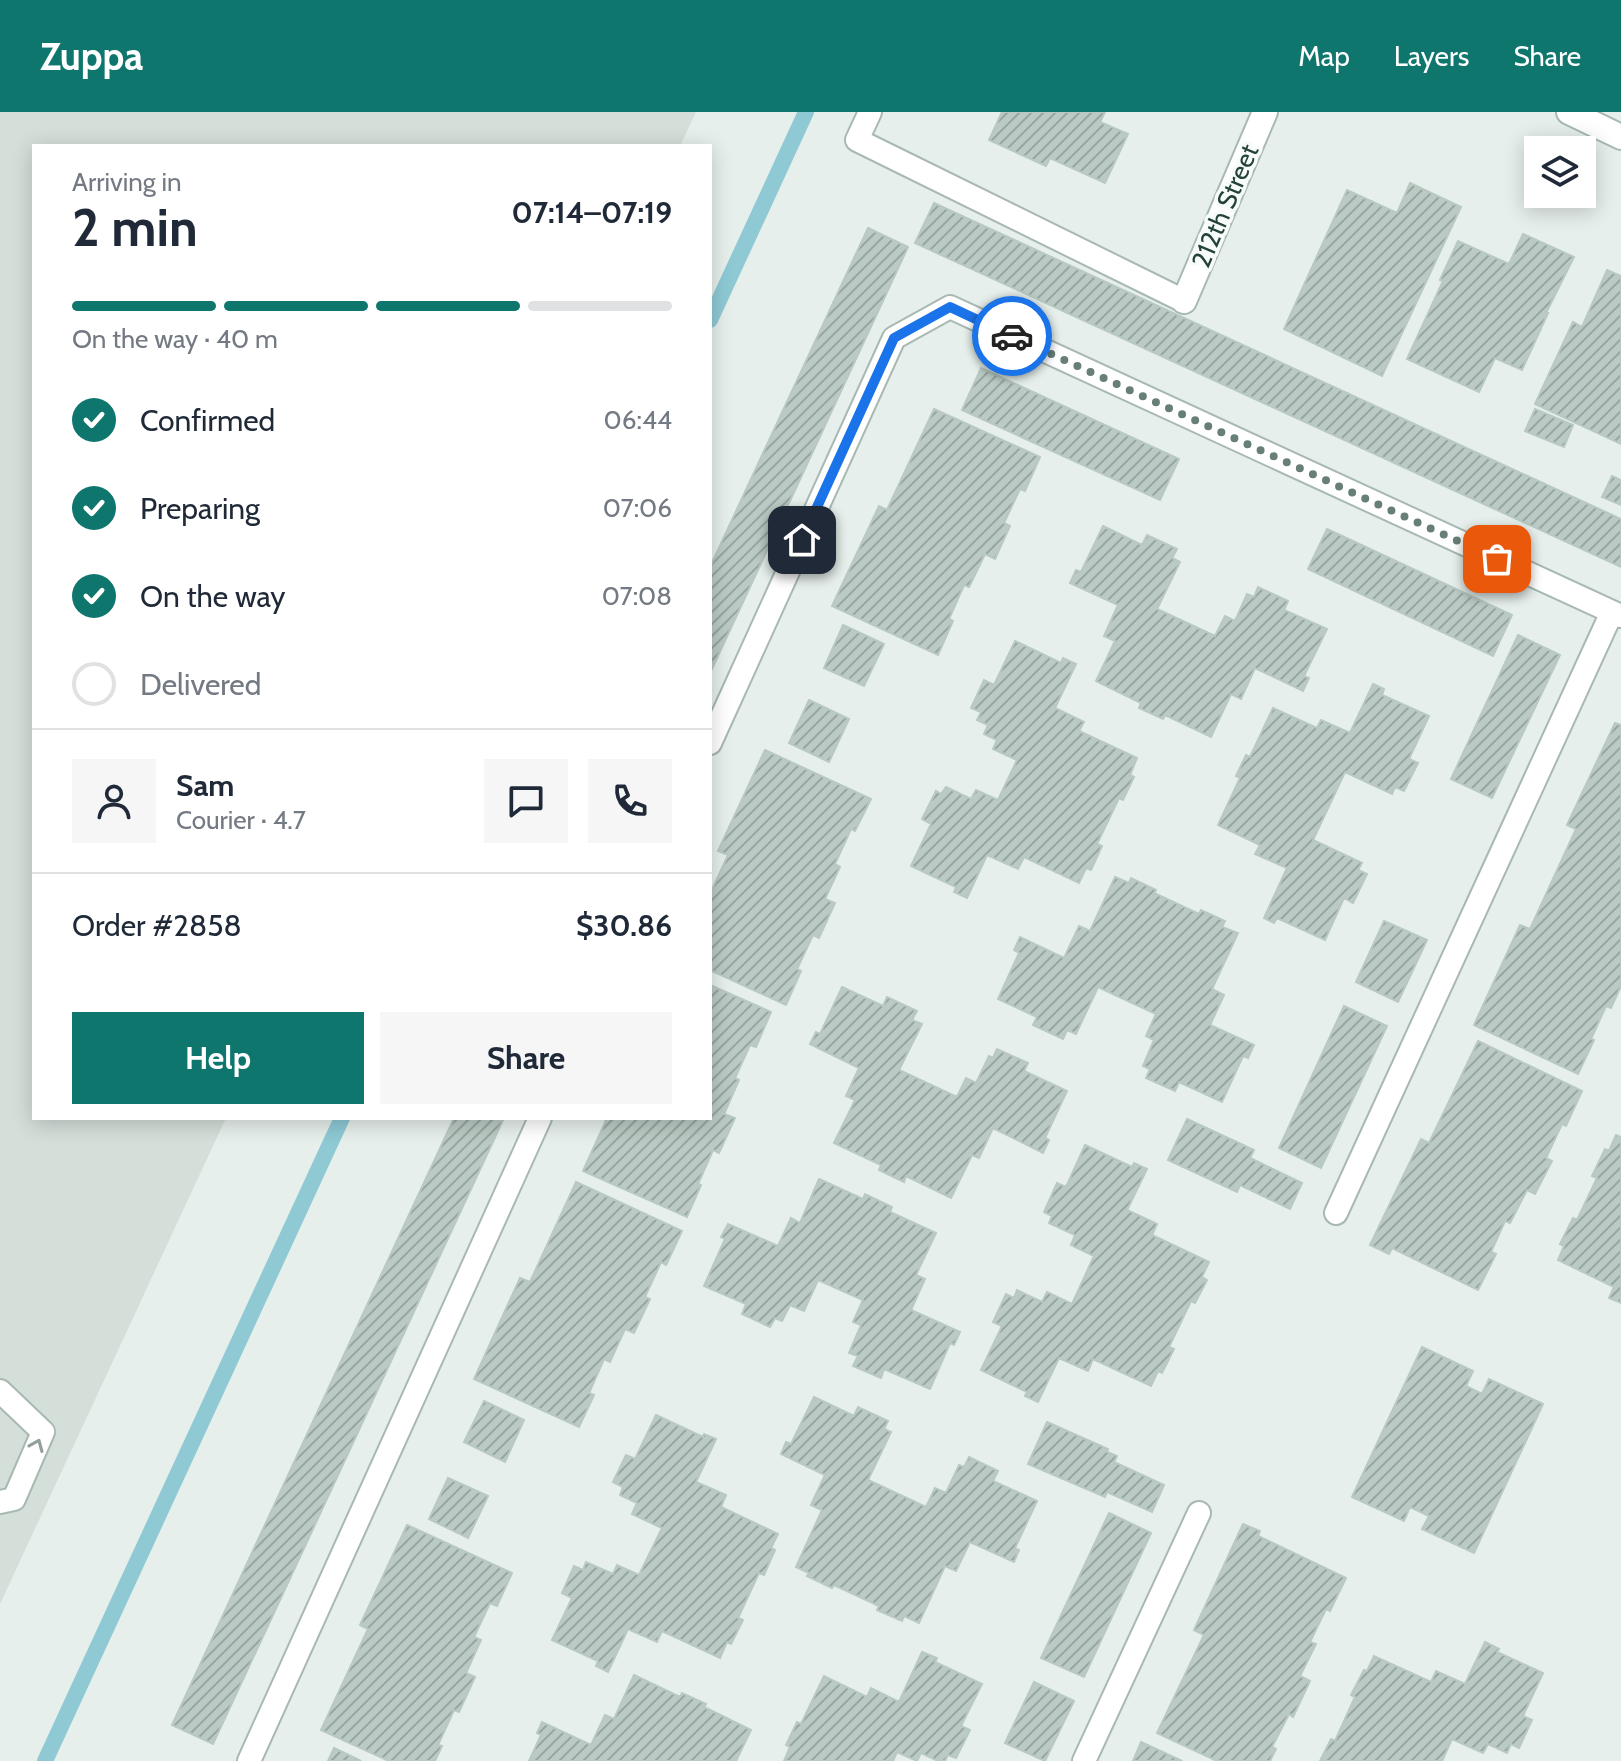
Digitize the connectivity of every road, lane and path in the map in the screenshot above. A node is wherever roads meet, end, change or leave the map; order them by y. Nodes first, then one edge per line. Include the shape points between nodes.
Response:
1 (870, 112) edge
2 (1265, 112) edge
3 (1569, 112) edge
4 (1621, 137) edge
5 (1184, 301) joint
6 (1616, 614) edge
7 (712, 739) edge
8 (539, 1120) edge
9 (1336, 1213) dead end
10 (0, 1391) edge
11 (0, 1502) edge
12 (1199, 1513) dead end
13 (249, 1761) edge
14 (1084, 1761) edge

1 - 5 lane via 857,140
2 - 5 street, 212th Street
3 - 4 street
6 - 7 lane via 950,307 894,338
6 - 9 lane
8 - 13 lane
11 -> 10 lane via 14,1499 43,1432
12 - 14 lane

